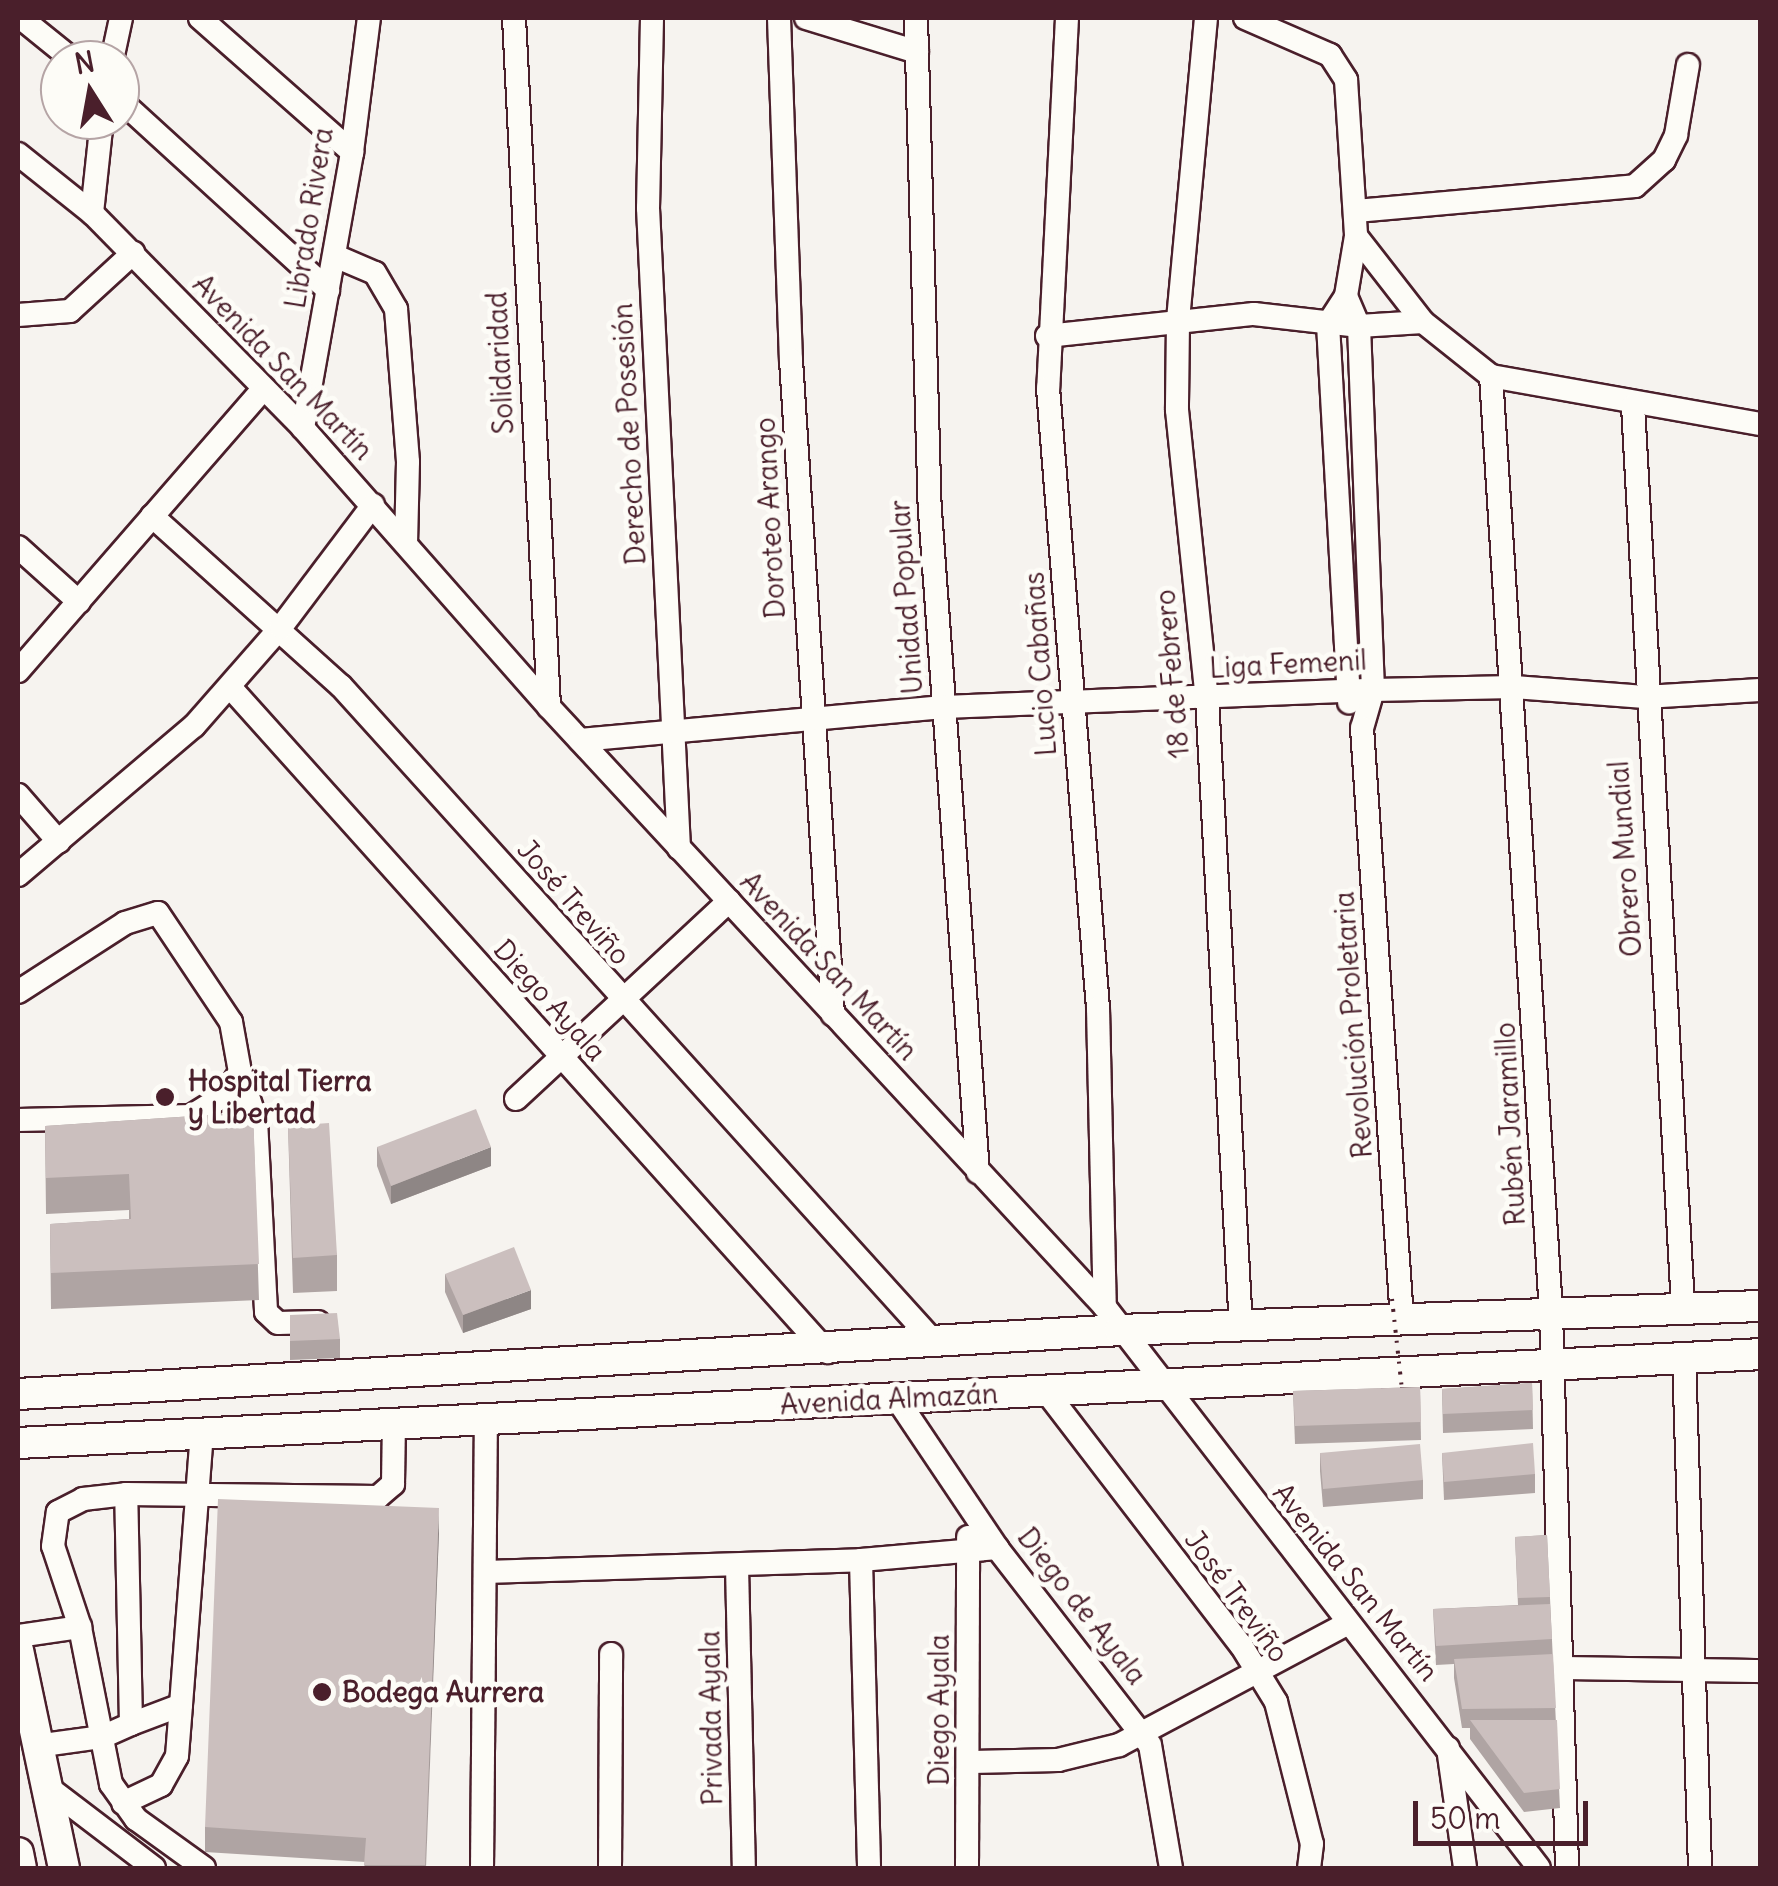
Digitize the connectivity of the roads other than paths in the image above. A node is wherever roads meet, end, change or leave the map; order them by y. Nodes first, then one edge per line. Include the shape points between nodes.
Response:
1 (21, 18) edge
2 (200, 18) edge
3 (514, 18) edge
4 (652, 18) edge
5 (779, 18) edge
6 (806, 18) edge
7 (916, 18) edge
8 (1067, 18) edge
9 (1206, 18) edge
10 (1245, 18) edge
11 (1301, 18) edge
12 (362, 22) edge
13 (48, 40) edge
14 (1308, 42) junction
15 (917, 52) junction
16 (1688, 64) dead end
17 (140, 118) edge
18 (100, 140) edge
19 (352, 152) junction
20 (18, 154) edge
21 (1356, 211) junction
22 (92, 213) junction
23 (1356, 236) junction
24 (133, 254) junction
25 (335, 256) junction
26 (328, 290) junction
27 (1346, 296) junction
28 (18, 315) edge
29 (1178, 322) junction
30 (1423, 322) junction
31 (1328, 324) junction
32 (1358, 326) junction
33 (1047, 336) junction
34 (1491, 376) junction
35 (262, 390) junction
36 (1633, 406) junction
37 (1760, 424) edge
38 (303, 428) junction
39 (373, 504) junction
40 (152, 516) junction
41 (406, 543) junction
42 (18, 548) edge
43 (79, 602) junction
44 (281, 627) junction
45 (18, 671) edge
46 (230, 687) junction
47 (1514, 687) junction
48 (1373, 690) junction
49 (1760, 690) edge
50 (1344, 691) junction
51 (1645, 696) junction
52 (1207, 698) junction
53 (548, 706) junction
54 (1072, 706) junction
55 (944, 707) junction
56 (811, 717) junction
57 (1362, 728) junction
58 (677, 730) junction
59 (580, 740) junction
60 (18, 795) edge
61 (59, 842) junction
62 (680, 848) junction
63 (18, 876) edge
64 (729, 901) junction
65 (18, 992) edge
66 (621, 1001) junction
67 (833, 1015) junction
68 (560, 1057) junction
69 (240, 1072) junction
70 (516, 1098) dead end
71 (18, 1120) edge
72 (978, 1172) junction
73 (1760, 1306) edge
74 (1683, 1307) junction
75 (1397, 1309) junction
76 (1550, 1312) junction
77 (1112, 1319) junction
78 (328, 1322) edge
79 (1241, 1327) junction
80 (935, 1344) junction
81 (827, 1352) junction
82 (1760, 1354) edge
83 (1684, 1356) junction
84 (1552, 1364) junction
85 (1161, 1383) junction
86 (1044, 1390) junction
87 (18, 1394) edge
88 (897, 1399) junction
89 (486, 1421) junction
90 (394, 1423) junction
91 (202, 1431) junction
92 (18, 1444) edge
93 (196, 1493) junction
94 (126, 1494) junction
95 (970, 1508) junction
96 (998, 1548) junction
97 (967, 1552) junction
98 (861, 1560) junction
99 (737, 1566) junction
100 (485, 1572) junction
101 (1348, 1623) junction
102 (80, 1626) junction
103 (18, 1636) edge
104 (18, 1650) edge
105 (611, 1654) dead end
106 (1560, 1668) junction
107 (1760, 1671) edge
108 (1258, 1672) junction
109 (1692, 1672) junction
110 (181, 1704) junction
111 (131, 1724) junction
112 (1141, 1730) junction
113 (102, 1737) junction
114 (1447, 1742) junction
115 (36, 1746) junction
116 (972, 1762) junction
117 (45, 1786) junction
118 (123, 1803) junction
119 (18, 1853) edge
120 (21, 1868) edge
121 (64, 1868) edge
122 (154, 1868) edge
123 (204, 1868) edge
124 (482, 1868) edge
125 (610, 1868) edge
126 (744, 1868) edge
127 (868, 1868) edge
128 (966, 1868) edge
129 (1171, 1868) edge
130 (1309, 1868) edge
131 (1465, 1868) edge
132 (1539, 1868) edge
133 (1567, 1868) edge
134 (1700, 1868) edge

1 - 13 street
2 - 19 street
3 - 53 street, Solidaridad
4 - 58 street, Derecho de Posesión via 648,208
5 - 56 street, Doroteo Arango
6 - 15 street
7 - 15 street, Unidad Popular
8 - 33 street, Lucio Cabañas
9 - 29 street, 18 de Febrero
10 - 14 street
11 - 14 street
12 - 19 street, Librado Rivera
14 - 21 street via 1330,54 1346,80
15 - 55 street, Unidad Popular via 922,348
16 - 21 street via 1676,136 1664,160 1635,186 1599,194 1485,194
17 - 26 street
18 - 22 street
19 - 25 street, Librado Rivera
20 - 22 street, Avenida San Martín
21 - 23 street
22 - 24 street, Avenida San Martín
23 - 27 street
23 - 30 street
24 - 28 street via 70,311
24 - 35 street, Avenida San Martín
25 - 26 street, Librado Rivera
25 - 41 street via 375,273 390,288 396,309 408,462
26 - 38 street, Librado Rivera
27 - 31 street
27 - 32 street, Revolución Proletaria
29 - 31 street via 1254,314
29 - 33 street
29 - 52 street, 18 de Febrero via 1178,410
30 - 32 street
30 - 34 street
31 - 32 street
31 - 50 street, Revolución Proletaria
32 - 48 street, Revolución Proletaria
33 - 54 street, Lucio Cabañas
34 - 36 street
34 - 47 street, Rubén Jaramillo
35 - 38 street, Avenida San Martín
35 - 40 street
36 - 37 street
36 - 51 street, Obrero Mundial
38 - 39 street, Avenida San Martín
39 - 41 street, Avenida San Martín
39 - 44 street
40 - 43 street
40 - 44 street, José Treviño
41 - 53 street, Avenida San Martín
42 - 43 street
43 - 45 street
44 - 46 street
44 - 66 street, José Treviño
46 - 61 street
46 - 68 street, Diego Ayala
47 - 48 street, Liga Femenil
47 - 51 street, Liga Femenil
47 - 76 street, Rubén Jaramillo
48 - 50 street, Liga Femenil
48 - 57 street, Revolución Proletaria
49 - 51 street, Liga Femenil
50 - 52 street, Liga Femenil
50 - 57 street, Revolución Proletaria
51 - 74 street, Obrero Mundial
52 - 54 street, Liga Femenil
52 - 79 street, 18 de Febrero
53 - 59 street, Avenida San Martín
54 - 55 street, Liga Femenil
54 - 77 street, Lucio Cabañas via 1098,1008
55 - 56 street, Liga Femenil
55 - 72 street, Unidad Popular
56 - 58 street, Liga Femenil
56 - 67 street, Doroteo Arango
57 - 75 street, Revolución Proletaria
58 - 59 street, Liga Femenil
58 - 62 street, Derecho de Posesión
59 - 62 street, Avenida San Martín
60 - 61 street
61 - 63 street
62 - 64 street, Avenida San Martín
64 - 66 street
64 - 67 street, Avenida San Martín
65 - 69 street via 125,923 158,913 231,1022
66 - 68 street
66 - 80 street, José Treviño
67 - 72 street, Avenida San Martín
68 - 70 street
68 - 81 street, Diego Ayala
69 - 71 street via 225,1096 192,1116
69 - 78 street via 256,1120 266,1312 278,1323
72 - 77 street, Avenida San Martín
73 - 74 main road, Avenida Almazán
74 - 76 main road, Avenida Almazán
75 - 76 main road, Avenida Almazán
75 - 79 main road, Avenida Almazán
76 - 84 street, Rubén Jaramillo
77 - 79 main road, Avenida Almazán
77 - 80 main road, Avenida Almazán
77 - 85 street, Avenida San Martín
80 - 81 main road, Avenida Almazán
81 - 87 main road, Avenida Almazán
82 - 83 main road, Avenida Almazán
83 - 84 main road, Avenida Almazán
83 - 109 street
84 - 85 main road, Avenida Almazán
84 - 106 street, Rubén Jaramillo
85 - 86 main road, Avenida Almazán
85 - 101 street, Avenida San Martín
86 - 88 main road, Avenida Almazán
86 - 108 street, José Treviño
88 - 89 main road, Avenida Almazán
88 - 95 street, Diego de Ayala
89 - 90 main road, Avenida Almazán
89 - 100 street
90 - 91 main road, Avenida Almazán
90 - 93 street via 394,1484 378,1497
91 - 92 main road, Avenida Almazán
91 - 93 street
93 - 94 street
93 - 110 street
94 - 102 street via 83,1499 58,1512 53,1546
94 - 111 street
95 - 96 street, Diego de Ayala
95 - 97 street, Diego Ayala
96 - 97 street
96 - 112 street, Diego de Ayala
97 - 98 street
97 - 116 street, Diego Ayala
98 - 99 street
98 - 127 street
99 - 100 street
99 - 126 street, Privada Ayala
100 - 124 street
101 - 108 street
101 - 114 street, Avenida San Martín
102 - 103 street
102 - 113 street
104 - 115 main road
105 - 125 street
106 - 109 street
106 - 133 street, Rubén Jaramillo
107 - 109 street
108 - 112 street
108 - 130 street, José Treviño via 1284,1732 1312,1844
109 - 134 street
110 - 111 street
110 - 118 street via 177,1756 161,1785
111 - 113 street
112 - 116 street via 1119,1746 1058,1760
112 - 129 street, Diego de Ayala via 1158,1773
113 - 115 street
113 - 118 street via 111,1784
114 - 131 street
114 - 132 street, Avenida San Martín
115 - 117 main road
116 - 128 street, Diego Ayala
117 - 121 main road
117 - 122 street
118 - 123 street
119 - 120 main road

